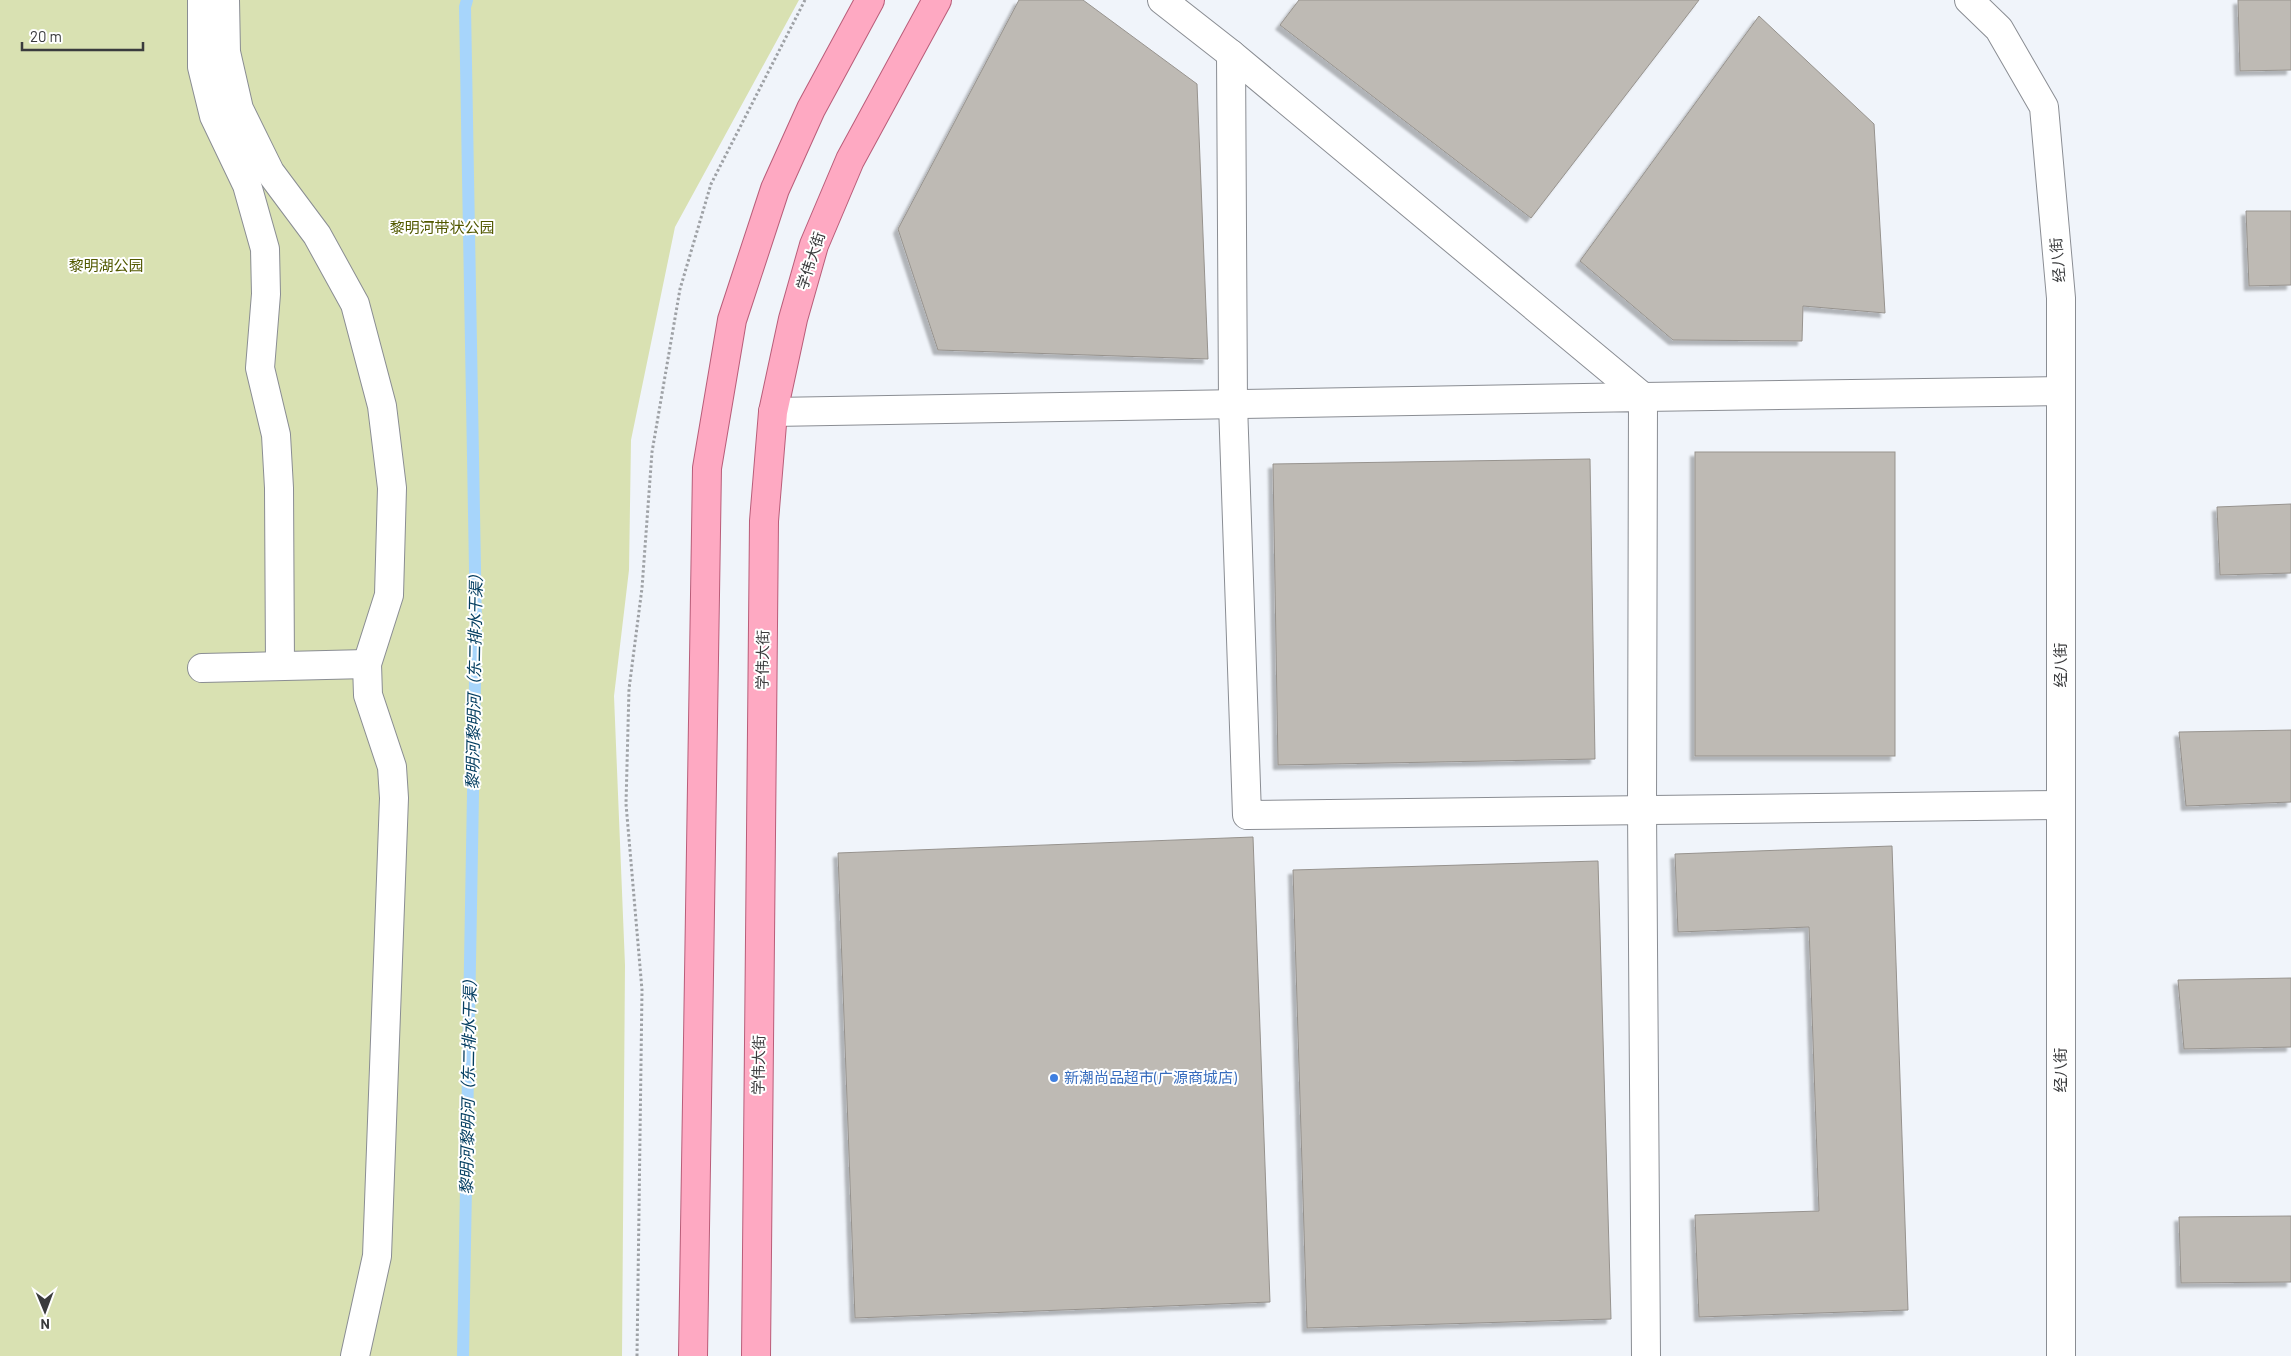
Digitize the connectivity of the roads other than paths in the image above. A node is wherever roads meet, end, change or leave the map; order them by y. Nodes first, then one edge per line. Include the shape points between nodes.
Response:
1 (202, 0) edge
2 (225, 0) edge
3 (870, 0) edge
4 (938, 0) edge
5 (1162, 0) edge
6 (1969, 0) edge
7 (1231, 54) junction
8 (2061, 391) junction
9 (1642, 397) junction
10 (1233, 404) junction
11 (773, 412) junction
12 (367, 664) junction
13 (280, 666) junction
14 (202, 668) dead end
15 (2061, 805) junction
16 (1642, 809) junction
17 (355, 1356) edge
18 (692, 1356) edge
19 (756, 1356) edge
20 (1646, 1356) edge
21 (2061, 1356) edge

1 - 13 street via 202,67 214,116 247,186 264,249 266,294 260,368 276,434
2 - 12 street via 226,52 239,109 270,172 316,235 355,304 382,406 392,488 389,595
3 - 18 main road via 811,109 774,189 732,320 707,468
4 - 11 main road, 学伟大街 via 850,160 814,245 793,319
5 - 7 street
6 - 8 street, 经八街 via 1999,29 2044,108 2061,298
7 - 9 street
7 - 10 street
8 - 9 street
8 - 15 street, 经八街
9 - 10 street
9 - 16 street
10 - 11 street
10 - 16 street via 1248,814
11 - 19 main road, 学伟大街 via 764,521
12 - 13 street
12 - 17 street via 368,695 392,767 394,798 377,1256
13 - 14 street
15 - 16 street
15 - 21 street, 经八街
16 - 20 street

